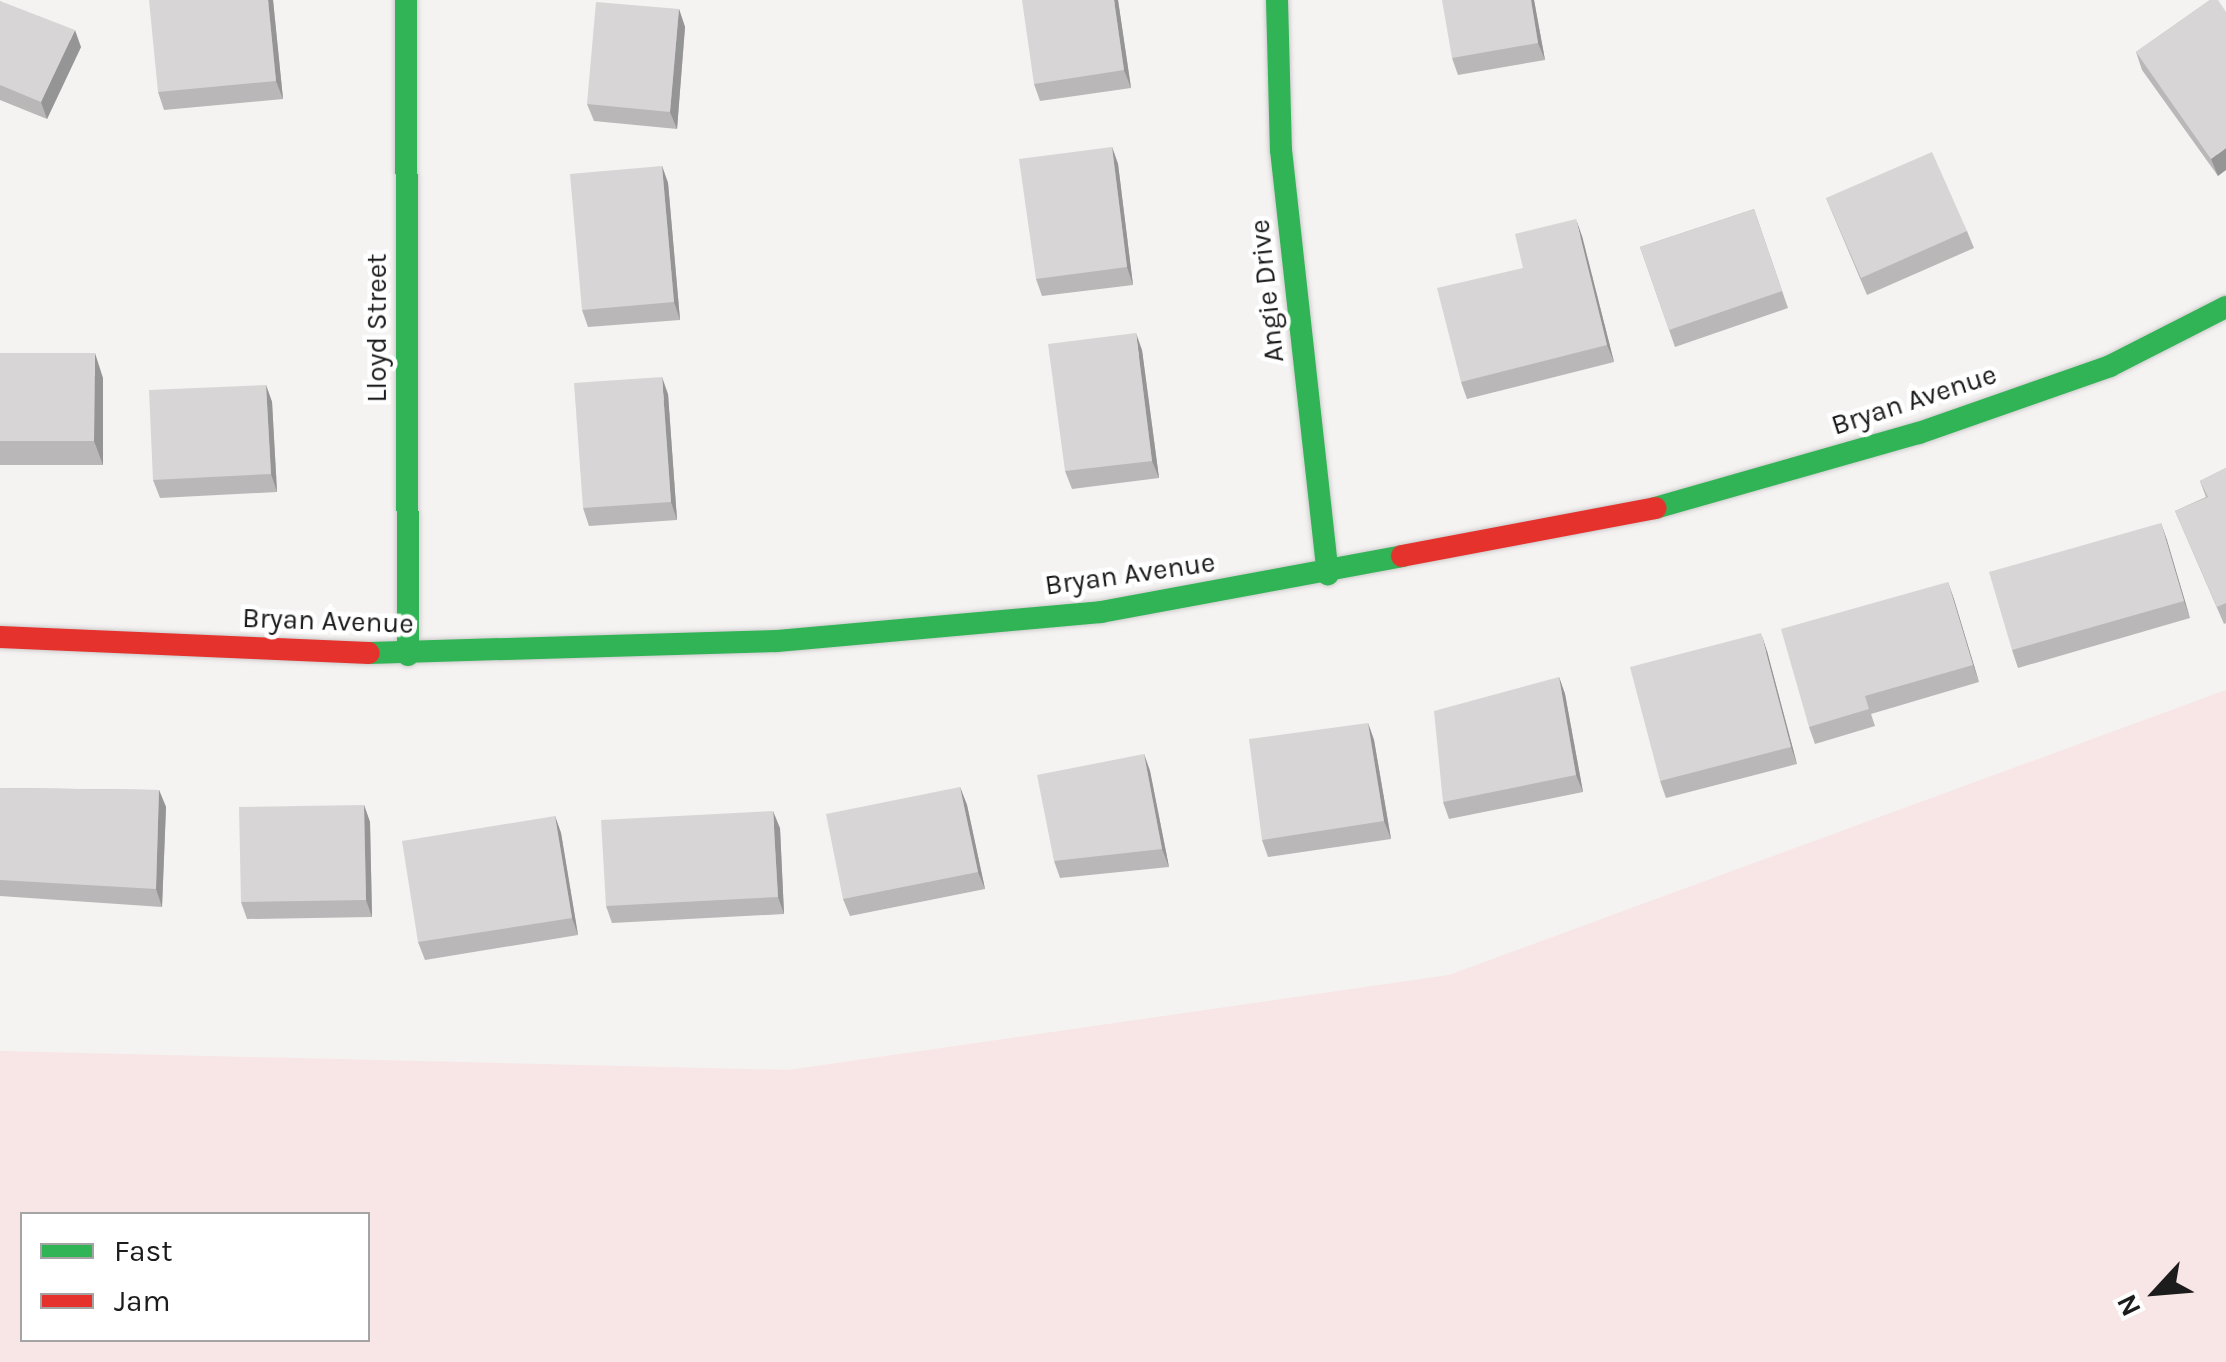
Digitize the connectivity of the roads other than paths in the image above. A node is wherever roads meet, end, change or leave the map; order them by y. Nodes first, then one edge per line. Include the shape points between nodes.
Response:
1 (406, 0) edge
2 (1278, 0) edge
3 (2226, 307) edge
4 (1328, 574) junction
5 (0, 636) edge
6 (408, 655) junction

1 - 6 street, Lloyd Street
2 - 4 street, Angie Drive via 1281,150
3 - 4 street, Bryan Avenue via 2110,366 1919,434 1637,513
4 - 6 street, Bryan Avenue via 1102,612 815,638
5 - 6 street, Bryan Avenue

